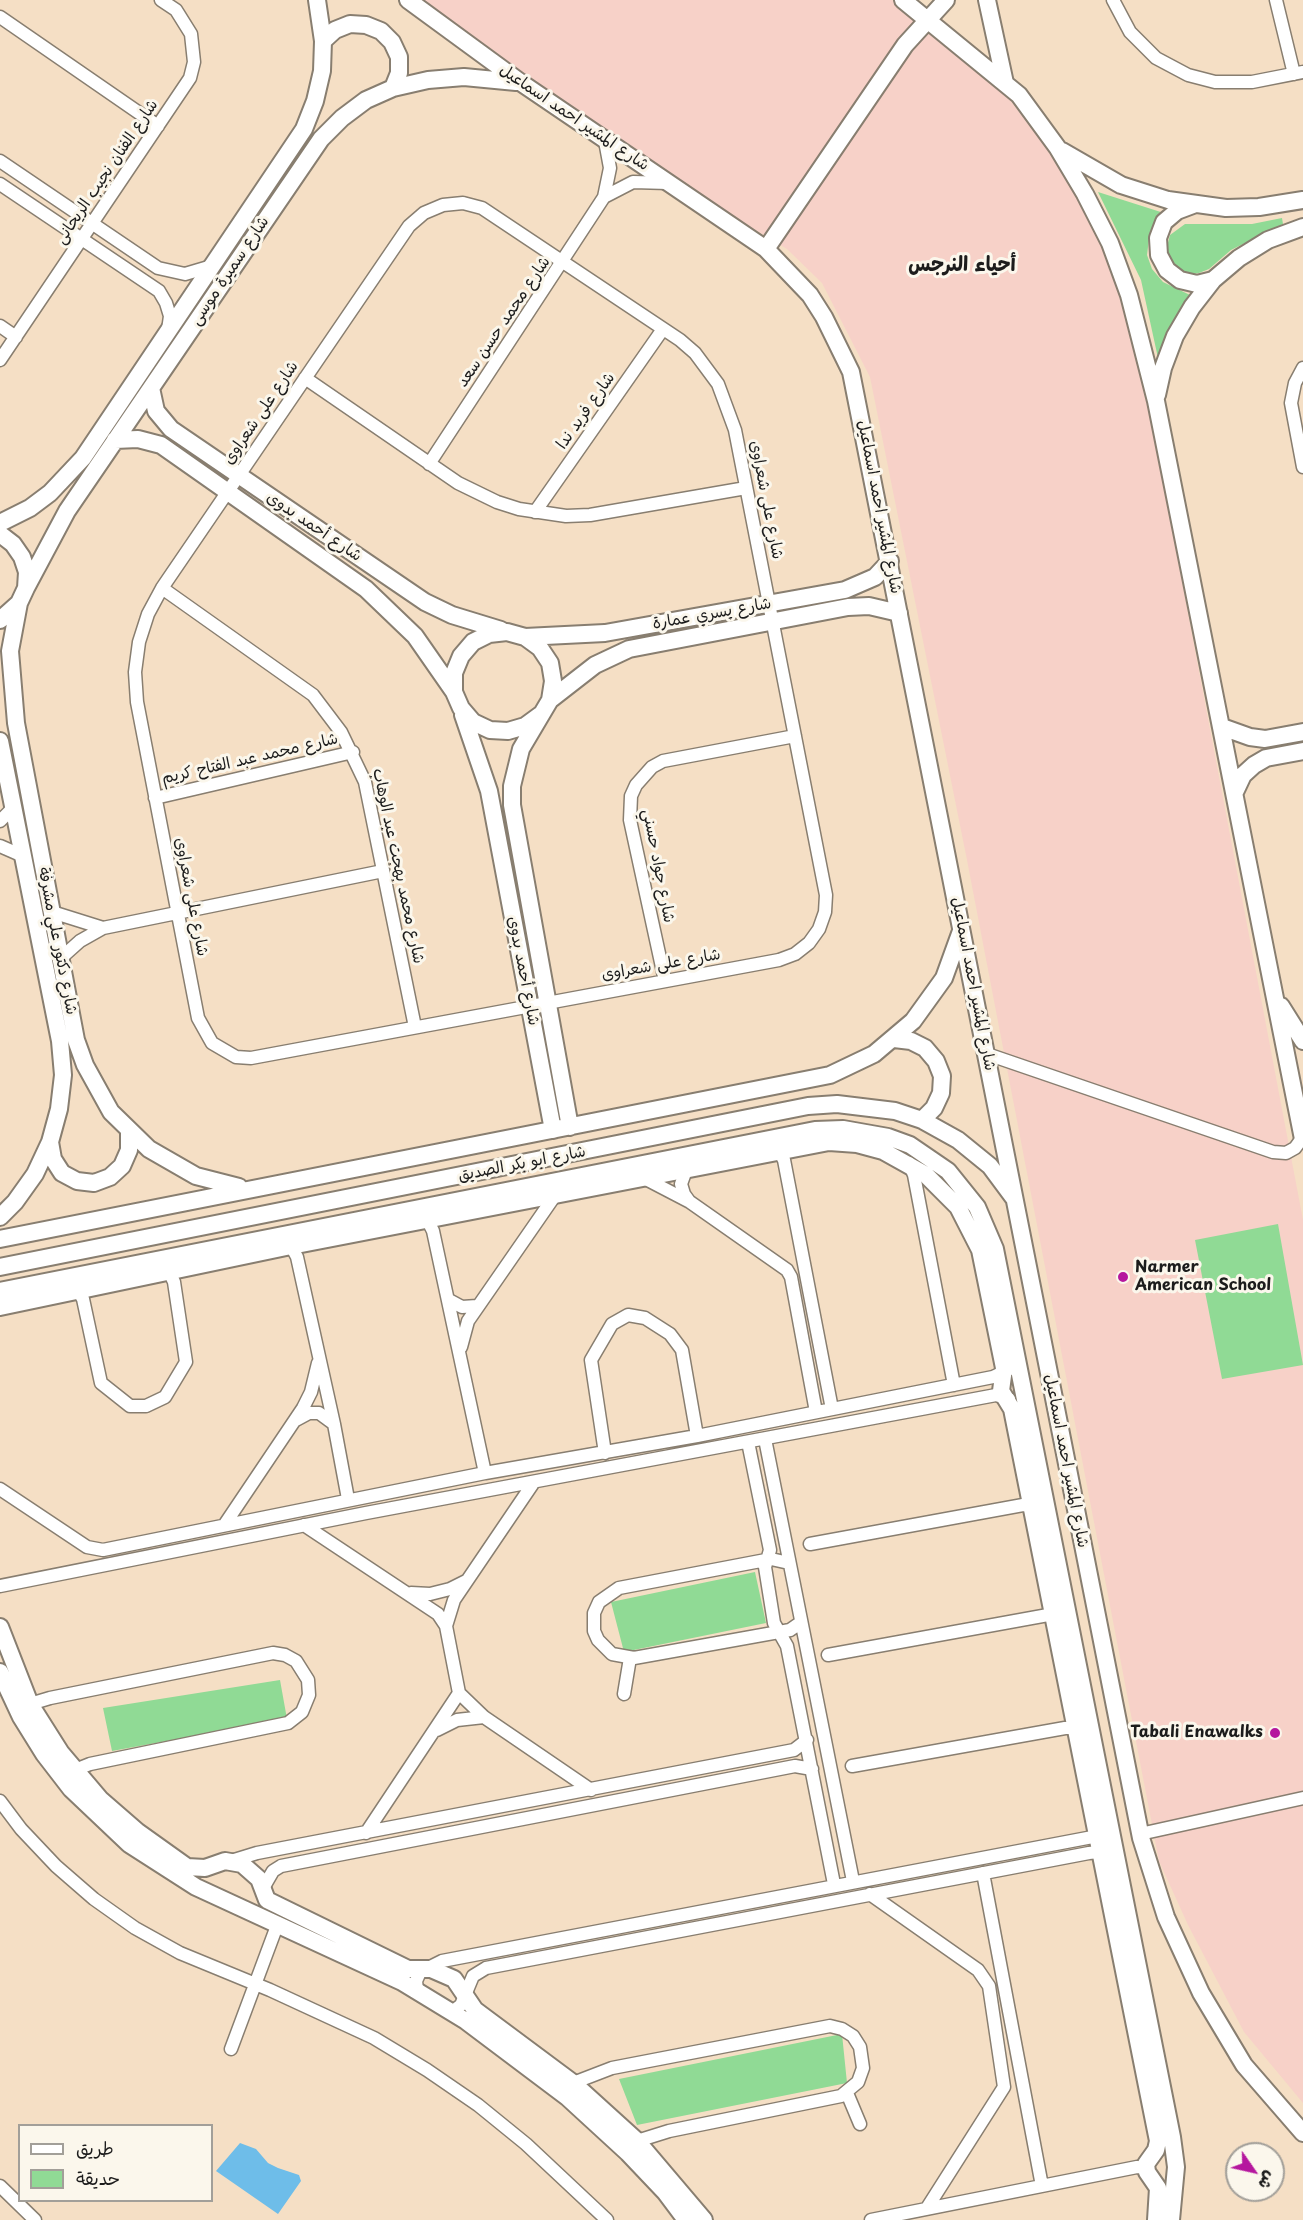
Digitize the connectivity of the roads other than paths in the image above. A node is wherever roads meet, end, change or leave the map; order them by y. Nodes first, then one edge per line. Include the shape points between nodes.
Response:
1 (161, 0) edge
2 (317, 0) edge
3 (408, 0) edge
4 (903, 0) edge
5 (946, 0) edge
6 (987, 0) edge
7 (1113, 0) edge
8 (1276, 0) edge
9 (0, 17) edge
10 (929, 19) junction
11 (323, 41) junction
12 (1299, 73) edge
13 (520, 82) junction
14 (1005, 83) junction
15 (393, 88) junction
16 (158, 126) junction
17 (605, 141) junction
18 (1057, 147) junction
19 (0, 161) edge
20 (669, 183) junction
21 (0, 184) edge
22 (604, 197) junction
23 (1303, 200) edge
24 (1193, 205) junction
25 (92, 224) junction
26 (1303, 227) edge
27 (82, 239) junction
28 (766, 249) junction
29 (563, 262) junction
30 (212, 266) junction
31 (1214, 280) junction
32 (0, 326) edge
33 (663, 329) junction
34 (168, 330) junction
35 (16, 337) junction
36 (0, 360) edge
37 (1303, 368) edge
38 (305, 378) junction
39 (151, 388) junction
40 (1156, 401) junction
41 (115, 440) junction
42 (429, 464) junction
43 (1303, 468) edge
44 (238, 476) junction
45 (746, 488) junction
46 (227, 492) junction
47 (535, 512) junction
48 (0, 523) edge
49 (0, 534) edge
50 (890, 561) junction
51 (162, 588) junction
52 (23, 596) junction
53 (769, 604) junction
54 (899, 613) junction
55 (0, 620) edge
56 (773, 622) junction
57 (507, 632) junction
58 (525, 637) junction
59 (454, 692) junction
60 (550, 699) junction
61 (461, 708) junction
62 (540, 715) junction
63 (1222, 727) junction
64 (1303, 732) edge
65 (795, 736) junction
66 (0, 741) edge
67 (1303, 751) edge
68 (353, 752) junction
69 (1235, 792) junction
70 (155, 798) junction
71 (13, 808) junction
72 (0, 821) edge
73 (0, 846) edge
74 (23, 856) junction
75 (383, 871) junction
76 (46, 881) junction
77 (28, 885) junction
78 (52, 912) junction
79 (177, 913) junction
80 (103, 928) junction
81 (963, 928) junction
82 (61, 958) junction
83 (665, 981) junction
84 (1275, 994) junction
85 (548, 1002) junction
86 (530, 1006) junction
87 (415, 1027) junction
88 (894, 1039) junction
89 (1303, 1041) edge
90 (987, 1054) junction
91 (922, 1120) junction
92 (570, 1127) junction
93 (553, 1130) junction
94 (129, 1132) junction
95 (1303, 1138) edge
96 (50, 1142) junction
97 (779, 1151) junction
98 (691, 1161) junction
99 (909, 1163) junction
100 (353, 1169) junction
101 (642, 1177) junction
102 (249, 1189) junction
103 (942, 1189) junction
104 (556, 1194) junction
105 (515, 1195) junction
106 (358, 1197) junction
107 (1015, 1199) junction
108 (690, 1202) junction
109 (920, 1205) junction
110 (434, 1213) junction
111 (0, 1217) edge
112 (534, 1225) junction
113 (0, 1239) edge
114 (291, 1246) junction
115 (0, 1268) edge
116 (169, 1271) junction
117 (78, 1290) junction
118 (0, 1291) edge
119 (448, 1300) junction
120 (477, 1306) junction
121 (0, 1307) edge
122 (460, 1355) junction
123 (318, 1359) junction
124 (1012, 1372) junction
125 (954, 1385) junction
126 (1025, 1395) junction
127 (894, 1397) junction
128 (1006, 1399) junction
129 (832, 1408) junction
130 (816, 1412) junction
131 (897, 1414) junction
132 (293, 1423) junction
133 (334, 1424) junction
134 (698, 1436) junction
135 (765, 1439) junction
136 (748, 1442) junction
137 (605, 1453) junction
138 (485, 1473) junction
139 (534, 1482) junction
140 (3, 1494) edge
141 (363, 1497) junction
142 (348, 1500) junction
143 (327, 1503) junction
144 (1032, 1506) junction
145 (366, 1513) junction
146 (330, 1520) junction
147 (225, 1524) junction
148 (304, 1525) junction
149 (810, 1544) dead end
150 (766, 1562) junction
151 (789, 1563) junction
152 (468, 1579) junction
153 (0, 1586) edge
154 (410, 1593) junction
155 (1055, 1616) junction
156 (800, 1623) junction
157 (446, 1626) junction
158 (0, 1627) edge
159 (778, 1631) junction
160 (828, 1655) dead end
161 (630, 1658) junction
162 (0, 1672) edge
163 (459, 1693) junction
164 (624, 1694) dead end
165 (30, 1704) junction
166 (484, 1717) junction
167 (1077, 1728) junction
168 (433, 1733) junction
169 (807, 1740) junction
170 (852, 1766) dead end
171 (812, 1769) junction
172 (75, 1770) junction
173 (591, 1791) junction
174 (1303, 1798) edge
175 (0, 1801) edge
176 (479, 1812) junction
177 (481, 1828) junction
178 (366, 1833) junction
179 (1106, 1834) junction
180 (1140, 1834) junction
181 (1109, 1851) junction
182 (223, 1863) junction
183 (892, 1873) junction
184 (983, 1873) junction
185 (853, 1881) junction
186 (834, 1884) junction
187 (262, 1890) junction
188 (895, 1890) junction
189 (870, 1894) junction
190 (212, 1895) junction
191 (245, 1909) junction
192 (278, 1923) junction
193 (424, 1969) junction
194 (255, 1984) junction
195 (417, 1990) junction
196 (464, 1994) junction
197 (452, 2012) junction
198 (231, 2049) dead end
199 (573, 2083) junction
200 (847, 2093) junction
201 (860, 2124) dead end
202 (1303, 2133) edge
203 (637, 2140) junction
204 (1156, 2150) junction
205 (1174, 2151) junction
206 (1150, 2175) junction
207 (1175, 2175) junction
208 (0, 2186) edge
209 (1042, 2186) junction
210 (927, 2208) junction
211 (35, 2220) edge
212 (607, 2220) edge
213 (686, 2220) edge
214 (704, 2220) edge
215 (871, 2220) edge
216 (1156, 2220) edge
217 (1171, 2220) edge

1 - 16 street, شارع الفنان نجيب الريحانى via 185,21 194,45 194,62 190,78
2 - 11 street, شارع سميرة موسى
3 - 13 street, شارع المشير احمد اسماعيل
4 - 10 street
5 - 10 street
6 - 14 street
7 - 12 street via 1130,32 1156,58 1188,75 1215,82 1243,82
8 - 12 street
9 - 16 street
10 - 14 street
10 - 28 street via 905,45
11 - 15 street via 350,24 381,31 399,57 399,73
11 - 30 street, شارع سميرة موسى via 320,81 304,129
13 - 15 street, شارع سميرة موسى via 464,77
13 - 17 street, شارع المشير احمد اسماعيل
14 - 18 street via 1019,95
15 - 39 street, شارع سميرة موسى via 366,100 321,139
16 - 25 street, شارع الفنان نجيب الريحانى
17 - 20 street, شارع المشير احمد اسماعيل
17 - 22 street, شارع محمد حسن سعد via 610,168
18 - 24 street via 1121,185
18 - 40 street via 1110,243 1129,295
19 - 25 street
20 - 22 street via 633,182
20 - 28 street, شارع المشير احمد اسماعيل
21 - 27 street
22 - 29 street, شارع محمد حسن سعد
23 - 24 street via 1259,207
24 - 31 street via 1164,222 1158,238 1159,255 1167,270 1180,280 1197,284
25 - 27 street, شارع الفنان نجيب الريحانى
25 - 30 street via 171,272 192,272
26 - 31 street via 1269,240 1239,258
27 - 34 street via 159,291 170,316
27 - 35 street, شارع الفنان نجيب الريحانى
28 - 50 street, شارع المشير احمد اسماعيل via 815,303 851,372
29 - 33 street, شارع على شعراوى
29 - 38 street, شارع على شعراوى via 483,208 463,203 443,205 424,213 409,226
29 - 42 street, شارع محمد حسن سعد
30 - 34 street, شارع سميرة موسى
31 - 40 street via 1175,336
32 - 35 street
33 - 45 street, شارع على شعراوى via 694,353 721,389 731,412
33 - 47 street, شارع فريد ندا
34 - 48 street, شارع سميرة موسى via 69,476 30,508
35 - 36 street, شارع الفنان نجيب الريحانى
37 - 43 street via 1291,403
38 - 42 street
38 - 44 street, شارع على شعراوى
39 - 41 street, شارع سميرة موسى
39 - 44 street, شارع أحمد بدوى via 162,421
40 - 63 street
41 - 46 street, شارع أحمد بدوى via 138,439 161,445
41 - 52 street, شارع سميرة موسى via 67,511
42 - 47 street via 497,502
44 - 46 street, شارع على شعراوى
44 - 57 street, شارع أحمد بدوى via 425,602 479,625
45 - 47 street via 590,515
45 - 53 street, شارع على شعراوى
46 - 51 street, شارع على شعراوى
46 - 59 street, شارع أحمد بدوى via 383,603 415,636
49 - 52 street via 14,543 22,557 27,572
50 - 53 street, شارع يسري عمارة via 875,577 856,587
50 - 54 street, شارع المشير احمد اسماعيل
51 - 68 street, شارع محمد بهجت عبد الوهاب via 313,695
51 - 70 street, شارع على شعراوى via 148,614 135,672
52 - 55 street
52 - 76 street, شارع دكتور علي مشرفة via 10,651 10,676
53 - 56 street, شارع على شعراوى
53 - 58 street, شارع يسري عمارة via 605,633
54 - 56 street, شارع يسري عمارة via 858,606
54 - 81 street, شارع المشير احمد اسماعيل
56 - 60 street, شارع يسري عمارة via 629,649 595,665
56 - 65 street, شارع على شعراوى
57 - 58 street
57 - 59 street via 489,634 473,642 457,664
58 - 60 street via 540,648 550,663
59 - 61 street
60 - 62 street
61 - 62 street via 473,722 490,730 508,731 525,726
61 - 86 street, شارع أحمد بدوى via 489,791
62 - 85 street, شارع أحمد بدوى via 518,758 513,805
63 - 64 street via 1265,739
63 - 69 street
65 - 83 street, شارع على شعراوى via 826,895 819,929 795,954 779,960
65 - 83 street, شارع جواد حسني via 663,761 636,785 631,796 630,820
66 - 71 street, شارع دكتور علي مشرفة
67 - 69 street via 1266,758 1254,765 1243,775
68 - 70 street, شارع محمد عبد الفتاح كريم
68 - 75 street, شارع محمد بهجت عبد الوهاب via 365,782
69 - 84 street
70 - 79 street, شارع على شعراوى
71 - 72 street
71 - 74 street, شارع دكتور علي مشرفة
73 - 74 street
74 - 77 street, شارع دكتور علي مشرفة
75 - 79 street
75 - 87 street, شارع محمد بهجت عبد الوهاب
76 - 77 street
76 - 78 street, شارع دكتور علي مشرفة
77 - 96 street, شارع دكتور علي مشرفة via 60,1041 63,1075
78 - 80 street
78 - 82 street, شارع دكتور علي مشرفة
79 - 80 street
79 - 87 street, شارع على شعراوى via 198,1018 212,1043 223,1052 251,1058
80 - 82 street
81 - 88 street, شارع ابو بكر الصديق via 944,978 914,1021
81 - 90 street, شارع المشير احمد اسماعيل
82 - 94 street, شارع دكتور علي مشرفة via 76,1040 85,1065 101,1097
83 - 85 street, شارع على شعراوى
84 - 89 street
84 - 95 street
85 - 86 street, شارع على شعراوى
85 - 92 street, شارع أحمد بدوى
86 - 87 street, شارع على شعراوى
86 - 93 street, شارع أحمد بدوى
88 - 91 street via 926,1048 942,1076 941,1093
88 - 92 street, شارع ابو بكر الصديق via 853,1065 822,1077
90 - 95 street via 1273,1152 1286,1153
90 - 107 street, شارع المشير احمد اسماعيل
91 - 106 street, شارع ابو بكر الصديق via 866,1105 808,1106
91 - 107 street, شارع ابو بكر الصديق via 966,1146 990,1167
92 - 93 street, شارع ابو بكر الصديق
93 - 100 street, شارع ابو بكر الصديق
94 - 96 street via 129,1150 123,1166 94,1183 77,1181 62,1173 52,1159
94 - 102 street, شارع دكتور علي مشرفة via 188,1172 222,1185
96 - 111 street, شارع دكتور علي مشرفة via 35,1174
97 - 98 street
97 - 99 street via 829,1142 857,1144
97 - 129 street via 784,1160
98 - 101 street
98 - 105 street
98 - 108 street via 681,1184
98 - 124 street via 815,1130 843,1129 888,1137 930,1157 964,1188 988,1227 995,1249
99 - 103 street
99 - 109 street
100 - 102 street, شارع ابو بكر الصديق
100 - 106 street
101 - 104 street
101 - 108 street
102 - 113 street, شارع ابو بكر الصديق
103 - 109 street via 930,1192
103 - 124 street via 971,1228 980,1250
104 - 105 street
104 - 112 street
105 - 110 street
105 - 112 street via 527,1207
106 - 115 street, شارع ابو بكر الصديق
107 - 180 street, شارع المشير احمد اسماعيل
108 - 130 street via 787,1270
109 - 125 street
110 - 114 street
110 - 118 street
110 - 119 street via 433,1231
112 - 120 street
114 - 116 street
114 - 123 street via 297,1257
116 - 117 street
116 - 117 street via 186,1362 165,1397 146,1406 130,1406 101,1383
117 - 121 street
119 - 120 street via 462,1307
119 - 122 street
120 - 122 street via 465,1329
122 - 138 street
123 - 132 street via 311,1392
123 - 133 street
124 - 125 street
124 - 126 street
124 - 128 street via 1000,1385
125 - 127 street
126 - 128 street
126 - 179 street
127 - 129 street
127 - 131 street
128 - 131 street via 996,1395
128 - 144 street via 1012,1409
129 - 130 street
130 - 134 street
131 - 135 street
132 - 133 street via 309,1413 327,1417
132 - 147 street
133 - 142 street
134 - 137 street
134 - 137 street via 682,1350 670,1334 637,1315 628,1315 612,1324 591,1360
135 - 136 street
135 - 151 street
136 - 139 street
136 - 150 street via 770,1550
137 - 138 street
138 - 141 street
139 - 145 street
139 - 152 street
140 - 147 street via 95,1550
141 - 142 street
141 - 145 street
142 - 143 street
143 - 146 street
143 - 147 street
144 - 149 street
144 - 155 street
145 - 146 street
146 - 148 street
148 - 153 street
148 - 154 street
150 - 151 street via 778,1559
150 - 159 street
150 - 161 street via 608,1593 594,1613 594,1630 604,1648
151 - 156 street
152 - 154 street via 430,1594
152 - 157 street via 448,1612
154 - 157 street via 438,1614
155 - 160 street
155 - 167 street
156 - 159 street via 790,1630
156 - 185 street
157 - 163 street
158 - 165 street
159 - 161 street
159 - 169 street via 787,1646
161 - 164 street
162 - 190 street via 21,1717 71,1789 129,1844
163 - 166 street
163 - 168 street
165 - 172 street
165 - 172 street via 273,1653 296,1661 308,1680 309,1695 302,1712 288,1723
166 - 168 street via 457,1720
166 - 173 street
167 - 170 street
167 - 179 street
168 - 178 street
169 - 171 street
169 - 173 street via 794,1750
171 - 177 street via 795,1766
171 - 186 street
172 - 182 street via 138,1832 187,1867
173 - 176 street
174 - 180 street
175 - 194 street via 56,1866 94,1899 180,1953
176 - 177 street
176 - 178 street
177 - 187 street via 280,1866
178 - 182 street
179 - 181 street
179 - 183 street
180 - 202 street, شارع المشير احمد اسماعيل via 1166,1917 1201,1993 1244,2065
181 - 184 street
181 - 204 street via 1158,2141
181 - 205 street
182 - 187 street via 252,1870
182 - 190 street via 206,1875
183 - 185 street
183 - 188 street
184 - 188 street
184 - 209 street
185 - 186 street
186 - 193 street via 442,1961
187 - 191 street via 257,1903
187 - 193 street via 267,1900 408,1969
188 - 189 street
189 - 196 street via 486,1968 473,1976
189 - 210 street via 978,1970 989,1986 1004,2087
190 - 191 street
191 - 192 street
192 - 194 street
192 - 195 street
193 - 195 street via 417,1976
193 - 196 street via 443,1972 454,1979
194 - 198 street
194 - 212 street via 374,2038 427,2070 531,2149
195 - 197 street
196 - 197 street via 461,2005
196 - 199 street via 475,2010
197 - 213 street via 567,2097 628,2153
199 - 200 street via 612,2068 830,2026 853,2036 863,2057 858,2082
199 - 203 street
200 - 201 street
200 - 203 street
203 - 214 street
204 - 205 street via 1165,2146
204 - 206 street via 1147,2160
205 - 207 street
206 - 207 street
206 - 209 street via 1137,2167
206 - 216 street via 1158,2191
207 - 217 street
208 - 211 street
209 - 210 street
210 - 215 street

